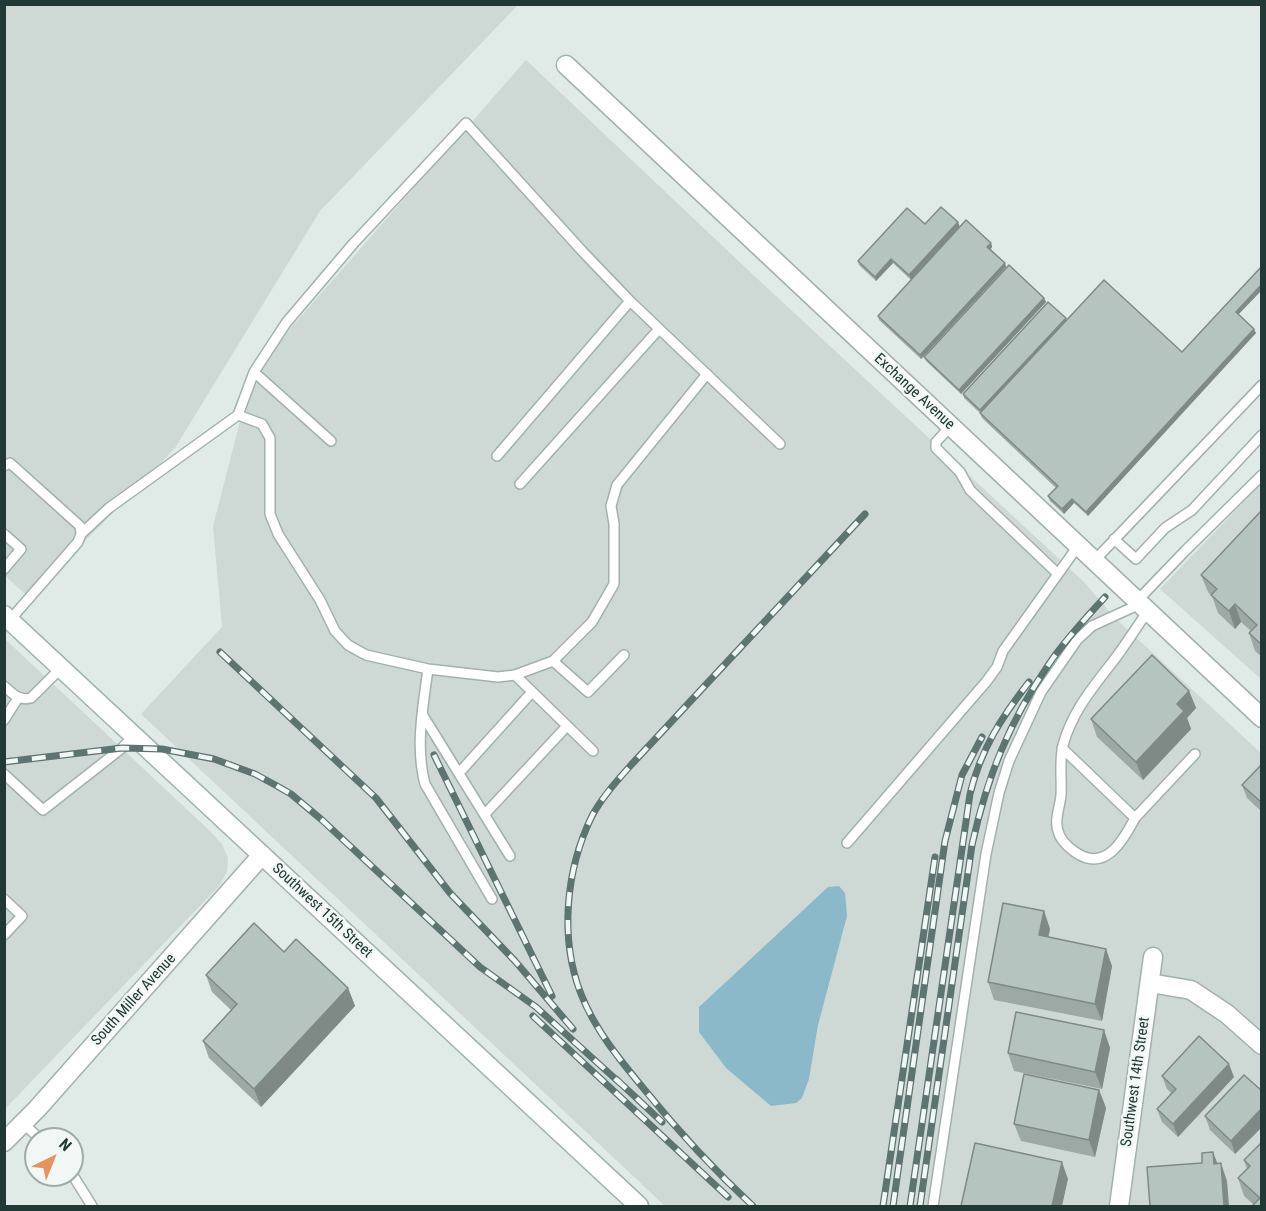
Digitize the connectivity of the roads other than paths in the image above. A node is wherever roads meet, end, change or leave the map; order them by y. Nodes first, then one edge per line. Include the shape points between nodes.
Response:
1 (566, 65) dead end
2 (630, 301) junction
3 (659, 329) junction
4 (254, 372) junction
5 (707, 374) junction
6 (1262, 385) edge
7 (238, 415) junction
8 (951, 426) junction
9 (1262, 435) edge
10 (331, 441) dead end
11 (780, 444) dead end
12 (497, 456) dead end
13 (6, 462) edge
14 (1262, 475) edge
15 (520, 484) dead end
16 (4, 534) edge
17 (81, 534) junction
18 (1114, 539) junction
19 (1078, 546) junction
20 (1094, 561) junction
21 (4, 568) edge
22 (1058, 574) junction
23 (1142, 606) junction
24 (7, 618) edge
25 (624, 655) dead end
26 (553, 661) junction
27 (61, 668) junction
28 (428, 669) junction
29 (515, 675) junction
30 (4, 686) edge
31 (532, 692) junction
32 (18, 698) junction
33 (422, 714) junction
34 (1262, 718) edge
35 (4, 720) edge
36 (567, 726) junction
37 (134, 736) junction
38 (1062, 748) junction
39 (594, 751) dead end
40 (1195, 754) dead end
41 (459, 772) junction
42 (4, 774) edge
43 (485, 814) junction
44 (1135, 818) junction
45 (847, 843) dead end
46 (262, 855) junction
47 (510, 856) dead end
48 (4, 899) edge
49 (492, 899) dead end
50 (4, 935) edge
51 (1153, 957) dead end
52 (1150, 983) junction
53 (1262, 1045) edge
54 (23, 1123) junction
55 (27, 1127) edge
56 (4, 1142) edge
57 (80, 1187) edge
58 (92, 1206) edge
59 (639, 1206) edge
60 (933, 1206) edge
61 (1119, 1206) edge

1 - 8 street, Exchange Avenue
2 - 3 lane
2 - 4 lane via 465,123 345,252 286,323
2 - 12 lane
3 - 5 lane
3 - 15 lane
4 - 7 lane
4 - 10 lane
5 - 11 lane
5 - 26 lane via 617,485 611,506 614,584 592,622
6 - 18 lane
7 - 17 lane via 109,508
7 - 28 lane via 262,424 270,438 270,514 335,631 348,645 366,655
8 - 19 street, Exchange Avenue
8 - 22 lane via 936,442 936,448 960,472 970,490
9 - 18 lane via 1192,510 1165,528 1136,559
13 - 17 lane via 80,526
14 - 23 lane via 1185,551
16 - 21 lane via 21,549
17 - 24 lane via 78,542
18 - 20 lane
19 - 20 street, Exchange Avenue
19 - 22 lane
20 - 23 street, Exchange Avenue
22 - 45 lane via 1003,651 986,682
23 - 34 street, Exchange Avenue
23 - 38 lane via 1080,704
23 - 60 lane via 1092,626 1077,640 1041,692 1009,761 986,854
24 - 27 street, Southwest 15th Street
25 - 26 lane via 588,692
26 - 29 lane
27 - 32 lane via 31,698
27 - 37 street, Southwest 15th Street
28 - 29 lane via 498,677
28 - 33 lane
29 - 31 lane
30 - 32 lane
31 - 36 lane
31 - 41 lane
32 - 35 lane
33 - 41 lane
33 - 49 lane via 420,763 425,784
36 - 39 lane
36 - 43 lane
37 - 42 lane via 43,810
37 - 46 street, Southwest 15th Street
38 - 44 lane
38 - 44 lane via 1057,819 1058,832 1066,845 1088,859 1099,858 1111,853 1123,840
40 - 44 lane
41 - 43 lane
43 - 47 lane
46 - 54 street, South Miller Avenue
46 - 59 street, Southwest 15th Street
48 - 50 lane via 22,916
51 - 52 street, Southwest 14th Street
52 - 53 street via 1191,990 1227,1014
52 - 61 street, Southwest 14th Street
54 - 55 lane
54 - 56 street, South Miller Avenue
57 - 58 lane

